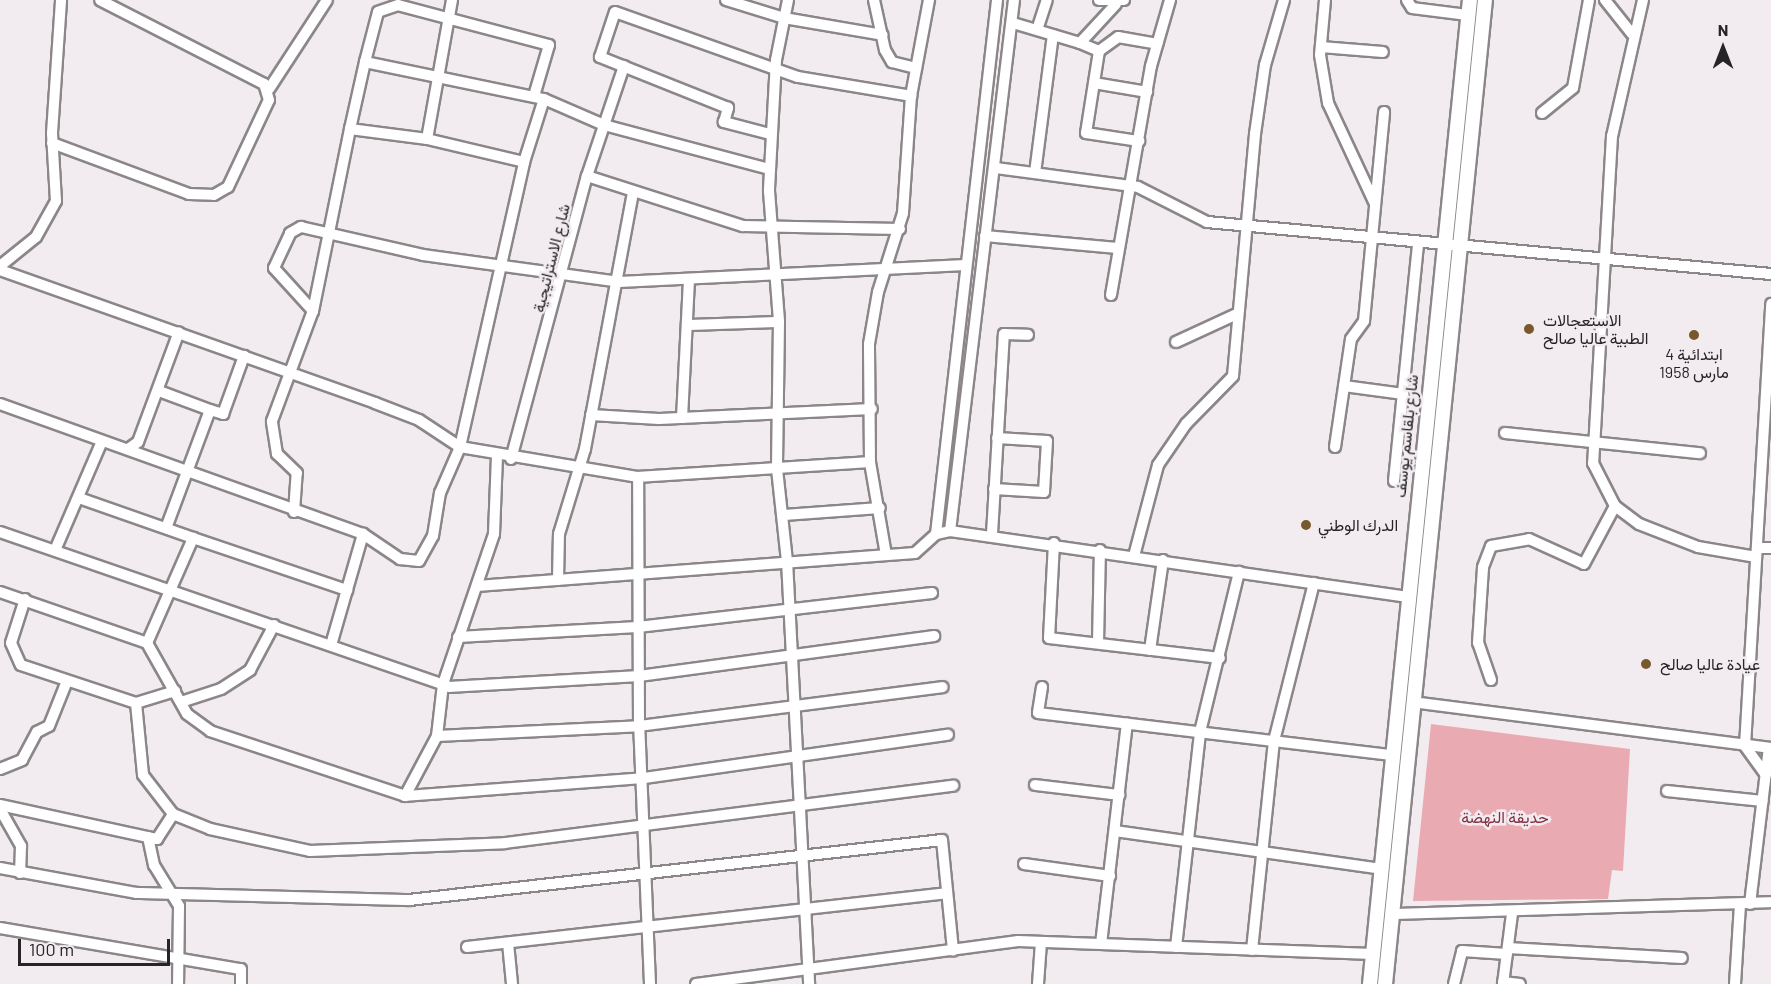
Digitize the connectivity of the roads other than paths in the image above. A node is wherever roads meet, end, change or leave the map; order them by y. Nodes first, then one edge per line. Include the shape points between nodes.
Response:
1 (61, 0) edge
2 (100, 0) edge
3 (327, 0) edge
4 (452, 0) edge
5 (726, 0) edge
6 (788, 0) edge
7 (874, 0) edge
8 (929, 0) edge
9 (997, 0) edge
10 (1014, 0) edge
11 (1047, 0) edge
12 (1099, 0) edge
13 (1170, 0) edge
14 (1284, 0) edge
15 (1325, 0) edge
16 (1407, 0) edge
17 (1470, 0) edge
18 (1485, 0) edge
19 (1589, 0) edge
20 (1605, 0) edge
21 (1643, 0) edge
22 (1120, 2) edge
23 (394, 3) edge
24 (1468, 15) junction
25 (784, 18) junction
26 (450, 22) junction
27 (1013, 23) junction
28 (1038, 27) junction
29 (1632, 34) junction
30 (883, 35) junction
31 (1053, 35) junction
32 (1080, 43) junction
33 (1157, 44) junction
34 (1321, 47) junction
35 (1099, 51) junction
36 (1383, 52) dead end
37 (365, 62) junction
38 (624, 66) junction
39 (776, 68) junction
40 (916, 68) junction
41 (438, 78) junction
42 (1094, 83) junction
43 (269, 89) junction
44 (1147, 92) junction
45 (911, 96) junction
46 (539, 98) junction
47 (1384, 112) dead end
48 (1542, 113) dead end
49 (604, 124) junction
50 (350, 129) junction
51 (770, 134) junction
52 (427, 139) junction
53 (1139, 141) junction
54 (52, 143) junction
55 (524, 162) junction
56 (996, 168) junction
57 (769, 169) junction
58 (1035, 173) junction
59 (587, 176) junction
60 (1132, 186) junction
61 (633, 192) junction
62 (1375, 204) junction
63 (1243, 225) junction
64 (771, 229) junction
65 (900, 229) junction
66 (327, 234) junction
67 (985, 236) junction
68 (1373, 239) junction
69 (1418, 243) junction
70 (1450, 246) junction
71 (1117, 248) junction
72 (1602, 261) junction
73 (503, 263) junction
74 (966, 265) junction
75 (0, 268) edge
76 (886, 269) junction
77 (564, 273) junction
78 (1771, 274) edge
79 (775, 276) junction
80 (689, 281) junction
81 (619, 282) junction
82 (1111, 295) dead end
83 (1771, 304) edge
84 (313, 311) junction
85 (1237, 314) junction
86 (779, 322) junction
87 (687, 325) junction
88 (178, 332) junction
89 (1028, 335) dead end
90 (1176, 342) dead end
91 (244, 356) junction
92 (288, 372) junction
93 (1344, 386) junction
94 (159, 391) junction
95 (1403, 394) junction
96 (0, 404) edge
97 (872, 409) junction
98 (210, 410) junction
99 (779, 412) junction
100 (591, 415) junction
101 (682, 418) junction
102 (1505, 433) dead end
103 (997, 438) junction
104 (1590, 439) junction
105 (102, 441) junction
106 (460, 447) junction
107 (1335, 447) dead end
108 (128, 449) junction
109 (1700, 453) dead end
110 (497, 457) junction
111 (511, 459) junction
112 (870, 462) junction
113 (777, 469) junction
114 (579, 470) junction
115 (186, 472) junction
116 (639, 477) junction
117 (1394, 482) dead end
118 (994, 489) junction
119 (79, 498) junction
120 (1616, 506) junction
121 (880, 508) junction
122 (294, 512) junction
123 (784, 515) junction
124 (166, 528) junction
125 (950, 531) junction
126 (0, 532) edge
127 (363, 534) junction
128 (936, 534) junction
129 (992, 534) junction
130 (193, 538) junction
131 (1054, 543) junction
132 (56, 548) junction
133 (1771, 548) edge
134 (1100, 550) junction
135 (1756, 552) junction
136 (886, 555) junction
137 (1134, 556) junction
138 (1163, 560) junction
139 (787, 561) junction
140 (1239, 572) junction
141 (636, 578) junction
142 (558, 580) junction
143 (1314, 583) junction
144 (477, 586) junction
145 (174, 590) junction
146 (347, 590) junction
147 (0, 592) edge
148 (932, 593) dead end
149 (1406, 597) junction
150 (25, 599) junction
151 (790, 611) junction
152 (274, 625) junction
153 (638, 627) junction
154 (934, 636) dead end
155 (458, 637) junction
156 (147, 643) junction
157 (1098, 644) junction
158 (331, 645) junction
159 (1150, 650) junction
160 (1220, 658) junction
161 (792, 659) junction
162 (639, 676) junction
163 (1491, 680) dead end
164 (67, 681) junction
165 (444, 684) junction
166 (943, 687) dead end
167 (1042, 687) dead end
168 (175, 691) junction
169 (181, 702) junction
170 (1412, 702) junction
171 (136, 703) junction
172 (794, 709) junction
173 (1127, 724) junction
174 (639, 726) junction
175 (1200, 732) junction
176 (948, 735) dead end
177 (437, 736) junction
178 (1274, 741) junction
179 (1745, 746) junction
180 (1770, 748) edge
181 (1392, 755) junction
182 (796, 757) junction
183 (0, 769) edge
184 (1766, 775) junction
185 (644, 778) junction
186 (1035, 785) dead end
187 (953, 786) dead end
188 (1667, 791) dead end
189 (405, 795) junction
190 (1119, 795) junction
191 (0, 807) edge
192 (798, 807) junction
193 (1765, 809) edge
194 (173, 814) junction
195 (646, 828) junction
196 (1115, 831) junction
197 (148, 837) junction
198 (1187, 844) junction
199 (1263, 855) junction
200 (801, 857) junction
201 (1024, 864) dead end
202 (0, 868) edge
203 (1381, 869) junction
204 (20, 873) junction
205 (644, 876) junction
206 (1110, 876) junction
207 (946, 893) junction
208 (168, 894) junction
209 (1771, 902) edge
210 (1745, 904) junction
211 (804, 910) junction
212 (1392, 914) junction
213 (1512, 914) junction
214 (0, 928) edge
215 (647, 930) junction
216 (1041, 942) junction
217 (508, 943) junction
218 (1101, 944) junction
219 (467, 947) dead end
220 (1176, 947) junction
221 (953, 950) junction
222 (1252, 950) junction
223 (1507, 951) junction
224 (1373, 954) junction
225 (1682, 958) dead end
226 (181, 962) junction
227 (808, 971) junction
228 (1503, 983) edge
229 (178, 984) edge
230 (241, 984) edge
231 (512, 984) edge
232 (650, 984) edge
233 (696, 984) edge
234 (809, 984) edge
235 (1038, 984) edge
236 (1370, 984) edge
237 (1385, 984) edge
238 (1454, 984) edge
239 (1520, 984) edge
240 (1735, 984) edge

1 - 54 street
2 - 43 street
3 - 43 street
4 - 26 street
5 - 25 street
6 - 25 street
7 - 30 street
8 - 40 street
9 - 74 street
10 - 27 street
11 - 28 street
12 - 22 street
13 - 33 street
14 - 63 street via 1265,65
15 - 34 street
16 - 24 street via 1412,8
17 - 24 main road, شارع بلقاسم يوسف
18 - 70 main road, شارع بلقاسم يوسف
19 - 48 street via 1573,88
20 - 29 street
21 - 29 street
22 - 32 street
23 - 26 street
23 - 37 street via 378,12
24 - 70 main road, شارع بلقاسم يوسف
25 - 30 street
25 - 39 street
26 - 41 street
26 - 46 street via 549,45
27 - 28 street
27 - 56 street
28 - 31 street
29 - 72 street via 1612,136
30 - 40 street via 892,62
31 - 32 street
31 - 58 street
32 - 35 street
33 - 35 street via 1118,37
33 - 44 street
34 - 36 street
34 - 62 street via 1335,123
35 - 42 street
37 - 41 street
37 - 50 street
38 - 39 street via 600,57 615,12
38 - 49 street, شارع الاستراتيجية
38 - 51 street via 728,108 724,122
39 - 45 street via 798,77
39 - 51 street
40 - 45 street
41 - 46 street
41 - 52 street
42 - 44 street
42 - 53 street via 1086,133
43 - 54 street via 228,187 214,195 189,194
44 - 53 street
45 - 65 street
46 - 49 street
46 - 55 street
47 - 62 street
49 - 57 street
49 - 59 street, شارع الاستراتيجية
50 - 52 street
50 - 66 street
51 - 57 street
52 - 55 street
53 - 60 street
54 - 75 street via 56,201 36,237
55 - 73 street
56 - 58 street
56 - 67 street
57 - 64 street
58 - 60 street
59 - 61 street
59 - 77 street, شارع الاستراتيجية
60 - 63 street via 1197,218
60 - 71 street
61 - 64 street via 685,211
61 - 81 street
62 - 68 street
63 - 68 street
63 - 85 street
64 - 65 street
64 - 79 street
65 - 76 street
66 - 73 street via 423,255
66 - 84 street
66 - 84 street via 295,229 274,268
67 - 71 street
67 - 125 street
68 - 69 street
68 - 93 street via 1364,321 1351,339
69 - 70 street
69 - 95 street
70 - 72 street
70 - 149 main road, شارع بلقاسم يوسف
70 - 170 main road, شارع بلقاسم يوسف
71 - 82 street
72 - 78 street
72 - 104 street
73 - 77 street
73 - 106 street
74 - 76 street
74 - 128 street
75 - 88 street
76 - 79 street
76 - 97 street via 869,344
77 - 81 street
77 - 111 street, شارع الاستراتيجية
79 - 80 street
79 - 86 street
80 - 81 street
80 - 87 street
81 - 100 street
83 - 135 street
84 - 92 street
85 - 90 street
85 - 137 street via 1233,376 1186,424 1158,465
86 - 87 street
86 - 99 street
87 - 101 street
88 - 91 street
88 - 94 street
89 - 103 street via 1004,334
91 - 92 street
91 - 98 street via 223,414
92 - 106 street via 419,420
92 - 122 street via 272,421 277,454 297,473
93 - 95 street
93 - 107 street
94 - 98 street
94 - 108 street via 138,442
95 - 117 street
96 - 105 street
97 - 99 street
97 - 112 street
98 - 115 street
99 - 101 street
99 - 113 street
100 - 101 street
100 - 114 street
102 - 104 street
103 - 118 street
103 - 118 street via 1047,441 1044,492
104 - 109 street
104 - 120 street via 1602,487
105 - 108 street
105 - 119 street
106 - 110 street
106 - 127 street via 440,493 433,536 419,561 400,559
108 - 115 street
110 - 111 street
110 - 144 street via 494,534
111 - 114 street
112 - 113 street
112 - 121 street
113 - 116 street
113 - 123 street
114 - 116 street
114 - 142 street via 559,534
115 - 122 street
115 - 124 street
116 - 141 street
118 - 129 street
119 - 124 street
119 - 132 street
120 - 135 street via 1669,538
120 - 163 street via 1584,564 1529,539 1491,546 1483,567 1478,644
121 - 123 street
121 - 136 street
122 - 127 street
123 - 139 street
124 - 130 street
125 - 128 street
125 - 129 street
126 - 132 street
127 - 146 street
128 - 136 street via 915,553
129 - 131 street
130 - 145 street
130 - 146 street
131 - 134 street
131 - 157 street via 1049,638
132 - 145 street
133 - 135 street
134 - 137 street
134 - 157 street
135 - 179 street
136 - 139 street
137 - 138 street
138 - 140 street
138 - 159 street
139 - 141 street
139 - 151 street
140 - 143 street
140 - 160 street
141 - 142 street
141 - 153 street
142 - 144 street
143 - 149 street
143 - 178 street
144 - 155 street
145 - 152 street
145 - 156 street
146 - 158 street
147 - 150 street
148 - 151 street
149 - 181 main road, شارع بلقاسم يوسف
150 - 156 street
150 - 164 street via 11,643 21,665
151 - 153 street
151 - 161 street
152 - 158 street
152 - 169 street via 250,670 221,690
153 - 155 street
153 - 162 street
154 - 161 street
155 - 165 street
156 - 168 street
157 - 159 street
158 - 165 street
159 - 160 street
160 - 175 street
161 - 162 street
161 - 172 street
162 - 165 street
162 - 174 street
164 - 171 street
164 - 183 street via 49,726 37,732 22,759
165 - 177 street
166 - 172 street
167 - 173 street via 1038,713
168 - 169 street
168 - 171 street
169 - 189 street via 187,714 210,730
170 - 179 street
170 - 212 main road, شارع بلقاسم يوسف
171 - 194 street via 143,775
172 - 174 street
172 - 182 street
173 - 175 street
173 - 190 street
174 - 177 street
174 - 185 street
175 - 178 street
175 - 198 street
176 - 182 street
177 - 189 street
178 - 181 street
178 - 199 street
179 - 180 street
179 - 184 street
180 - 184 street
181 - 203 main road, شارع بلقاسم يوسف
182 - 185 street
182 - 192 street
184 - 193 street
185 - 189 street
185 - 195 street
186 - 190 street
187 - 192 street
188 - 193 street
190 - 196 street
191 - 197 street
191 - 204 street via 21,846
192 - 195 street
192 - 200 street
193 - 210 street
194 - 195 street via 210,829 310,851 463,847
194 - 197 street via 157,839
195 - 205 street
196 - 198 street
196 - 206 street
197 - 208 street
198 - 199 street
198 - 220 street
199 - 203 street
199 - 222 street
200 - 205 street
200 - 207 street via 942,840
200 - 211 street
201 - 206 street
202 - 204 street
203 - 224 main road, شارع بلقاسم يوسف
204 - 208 street
205 - 208 street via 409,900
205 - 215 street
206 - 218 street
207 - 211 street
207 - 221 street
208 - 226 street via 180,906
209 - 210 street
210 - 213 street
210 - 240 street
211 - 215 street
211 - 227 street
212 - 213 street
212 - 237 main road, شارع بلقاسم يوسف
213 - 223 street
214 - 226 street
215 - 217 street
215 - 232 street
216 - 218 street
216 - 221 street
216 - 235 street
217 - 219 street
217 - 231 street
218 - 220 street
220 - 222 street
221 - 227 street
222 - 224 street
223 - 225 street
223 - 228 street
223 - 238 street via 1462,951
224 - 236 main road, شارع بلقاسم يوسف
226 - 229 street
226 - 230 street via 241,969
227 - 233 street
227 - 234 street
228 - 239 street

